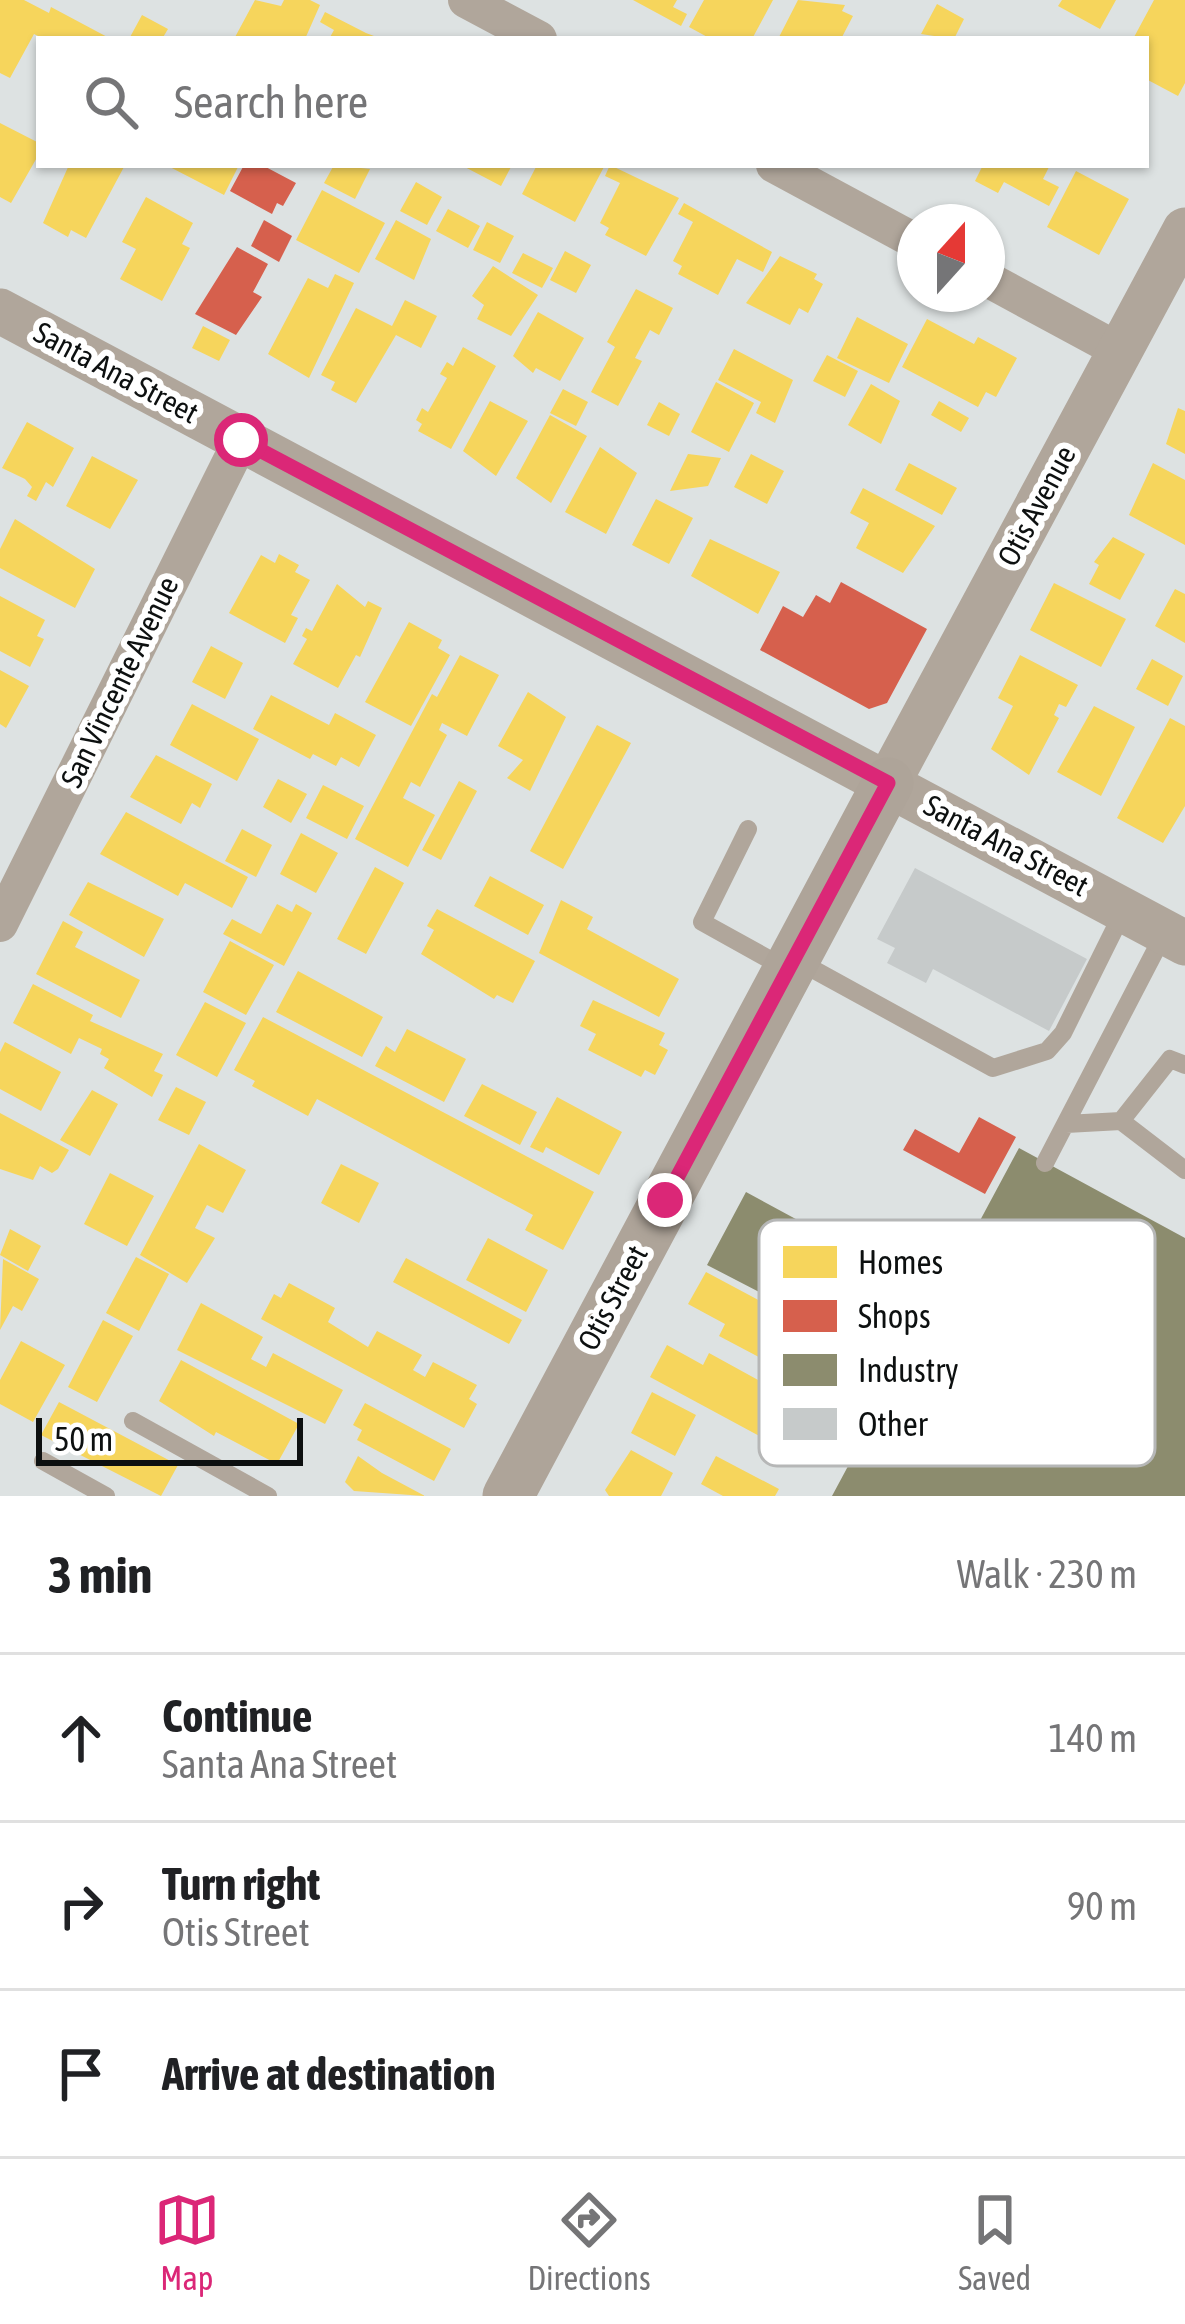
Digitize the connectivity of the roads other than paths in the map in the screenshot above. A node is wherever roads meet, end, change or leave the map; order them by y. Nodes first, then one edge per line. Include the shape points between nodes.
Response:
1 (466, 0) edge
2 (533, 36) edge
3 (780, 168) edge
4 (1185, 230) edge
5 (897, 231) edge
6 (1005, 289) edge
7 (0, 311) edge
8 (1120, 351) junction
9 (241, 440) junction
10 (888, 783) junction
11 (748, 829) dead end
12 (1124, 910) junction
13 (0, 924) edge
14 (1175, 938) edge
15 (791, 965) junction
16 (1185, 1064) edge
17 (1121, 1121) junction
18 (1066, 1124) junction
19 (1046, 1162) dead end
20 (1185, 1170) edge
21 (133, 1421) dead end
22 (43, 1461) dead end
23 (106, 1496) edge
24 (268, 1496) edge
25 (508, 1496) edge

1 - 2 street
3 - 5 street
4 - 8 street, Otis Avenue
6 - 8 street
7 - 9 street, Santa Ana Street
8 - 10 street, Otis Avenue
9 - 10 street, Santa Ana Street
9 - 13 street, San Vincente Avenue
10 - 12 street, Santa Ana Street
10 - 15 main road, Otis Street
11 - 15 lane via 702,922
12 - 14 street, Santa Ana Street
12 - 15 lane via 1063,1033 1047,1051 992,1068
14 - 18 lane
15 - 25 main road, Otis Street
16 - 17 lane via 1170,1059 1161,1067
17 - 18 lane
17 - 20 lane
18 - 19 lane
21 - 24 lane
22 - 23 lane

